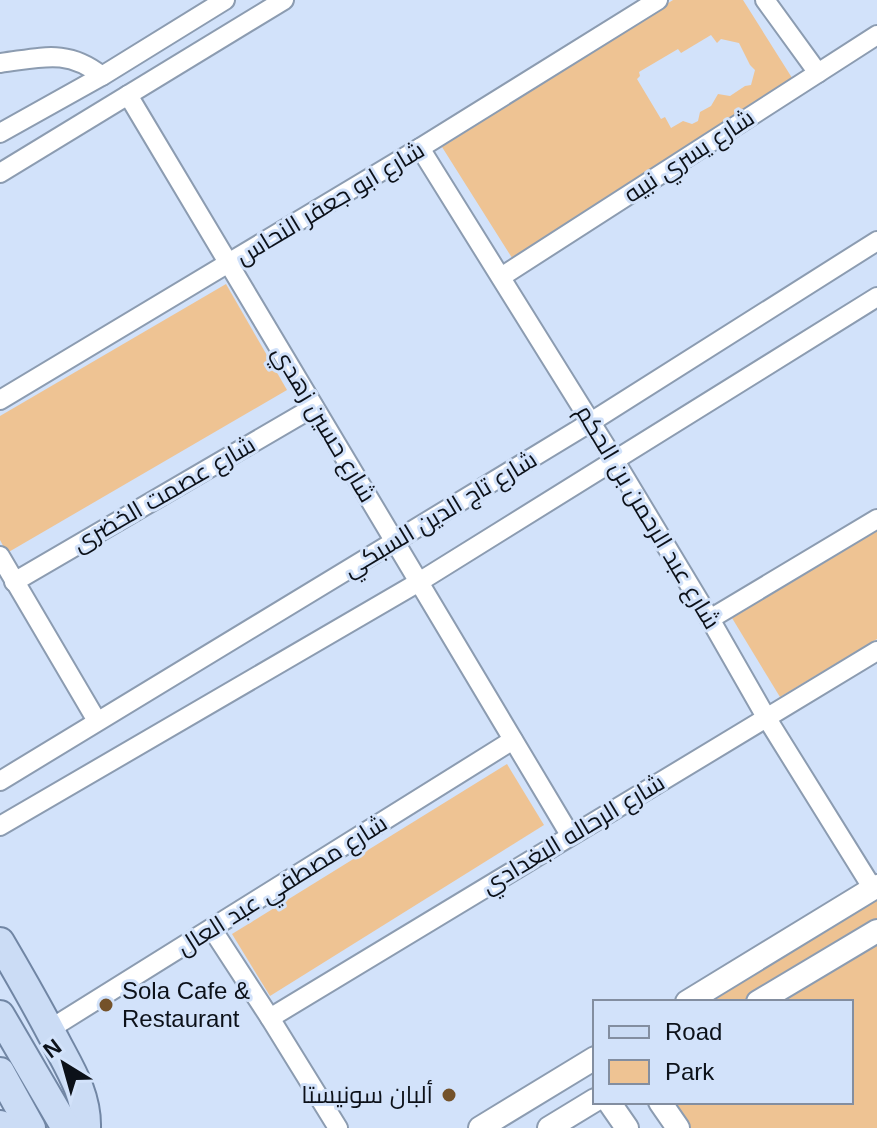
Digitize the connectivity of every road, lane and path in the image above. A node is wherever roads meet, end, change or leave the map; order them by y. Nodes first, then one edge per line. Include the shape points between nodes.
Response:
1 (225, 0) edge
2 (284, 0) edge
3 (658, 0) edge
4 (765, 0) edge
5 (877, 35) edge
6 (0, 63) edge
7 (818, 73) junction
8 (102, 76) junction
9 (128, 95) junction
10 (0, 133) edge
11 (420, 148) junction
12 (0, 173) edge
13 (877, 241) edge
14 (229, 265) junction
15 (501, 277) junction
16 (877, 297) edge
17 (0, 400) edge
18 (314, 407) junction
19 (591, 422) junction
20 (615, 461) junction
21 (877, 519) edge
22 (395, 542) junction
23 (0, 556) edge
24 (14, 582) junction
25 (419, 582) junction
26 (710, 619) junction
27 (877, 651) edge
28 (766, 717) junction
29 (97, 721) junction
30 (513, 740) junction
31 (0, 781) edge
32 (0, 826) edge
33 (570, 835) junction
34 (875, 887) edge
35 (212, 929) junction
36 (877, 931) edge
37 (0, 942) edge
38 (690, 1000) edge
39 (761, 1000) edge
40 (0, 1015) edge
41 (270, 1018) junction
42 (50, 1029) junction
43 (593, 1059) edge
44 (6, 1084) edge
45 (593, 1101) edge
46 (610, 1104) edge
47 (661, 1104) edge
48 (673, 1126) edge
49 (31, 1128) edge
50 (66, 1128) edge
51 (86, 1128) edge
52 (338, 1128) edge
53 (480, 1128) edge
54 (549, 1128) edge
55 (627, 1128) edge

1 - 8 street
2 - 9 street
3 - 11 street, شارع ابو جعفر النحاس
4 - 7 street
5 - 7 street, شارع يسري نبيه
6 - 8 street via 69,58
7 - 15 street, شارع يسري نبيه
8 - 10 street
9 - 12 street
9 - 14 street, شارع حسين زهدي
11 - 14 street, شارع ابو جعفر النحاس
11 - 15 street, شارع عبد الرحمن بن الحكم
13 - 19 street, شارع تاج الدين السبكي
14 - 17 street, شارع ابو جعفر النحاس
14 - 18 street, شارع حسين زهدي
15 - 19 street, شارع عبد الرحمن بن الحكم
16 - 20 street, شارع تاج الدين السبكي
18 - 22 street, شارع حسين زهدي
18 - 24 street, شارع عصمت الخضرى
19 - 20 street, شارع عبد الرحمن بن الحكم
19 - 22 street, شارع تاج الدين السبكي
20 - 25 street, شارع تاج الدين السبكي
20 - 26 street, شارع عبد الرحمن بن الحكم
21 - 26 street
22 - 25 street, شارع حسين زهدي
22 - 29 street, شارع تاج الدين السبكي
23 - 24 street
24 - 29 street
25 - 30 street, شارع حسين زهدي
25 - 32 street, شارع تاج الدين السبكي
26 - 28 street, شارع عبد الرحمن بن الحكم
27 - 28 street, شارع الرحاله البغدادي
28 - 33 street, شارع الرحاله البغدادي
28 - 34 street, شارع عبد الرحمن بن الحكم
29 - 31 street, شارع تاج الدين السبكي
30 - 33 street, شارع حسين زهدي
30 - 35 street, شارع مصطفي عبد العال
33 - 41 street, شارع الرحاله البغدادي
34 - 38 street
35 - 41 street
35 - 42 street, شارع مصطفي عبد العال
36 - 39 street
37 - 42 main road
40 - 50 main road
41 - 52 street
42 - 51 main road via 77,1083
43 - 53 street
44 - 49 main road
45 - 54 street
46 - 55 street
47 - 48 street

